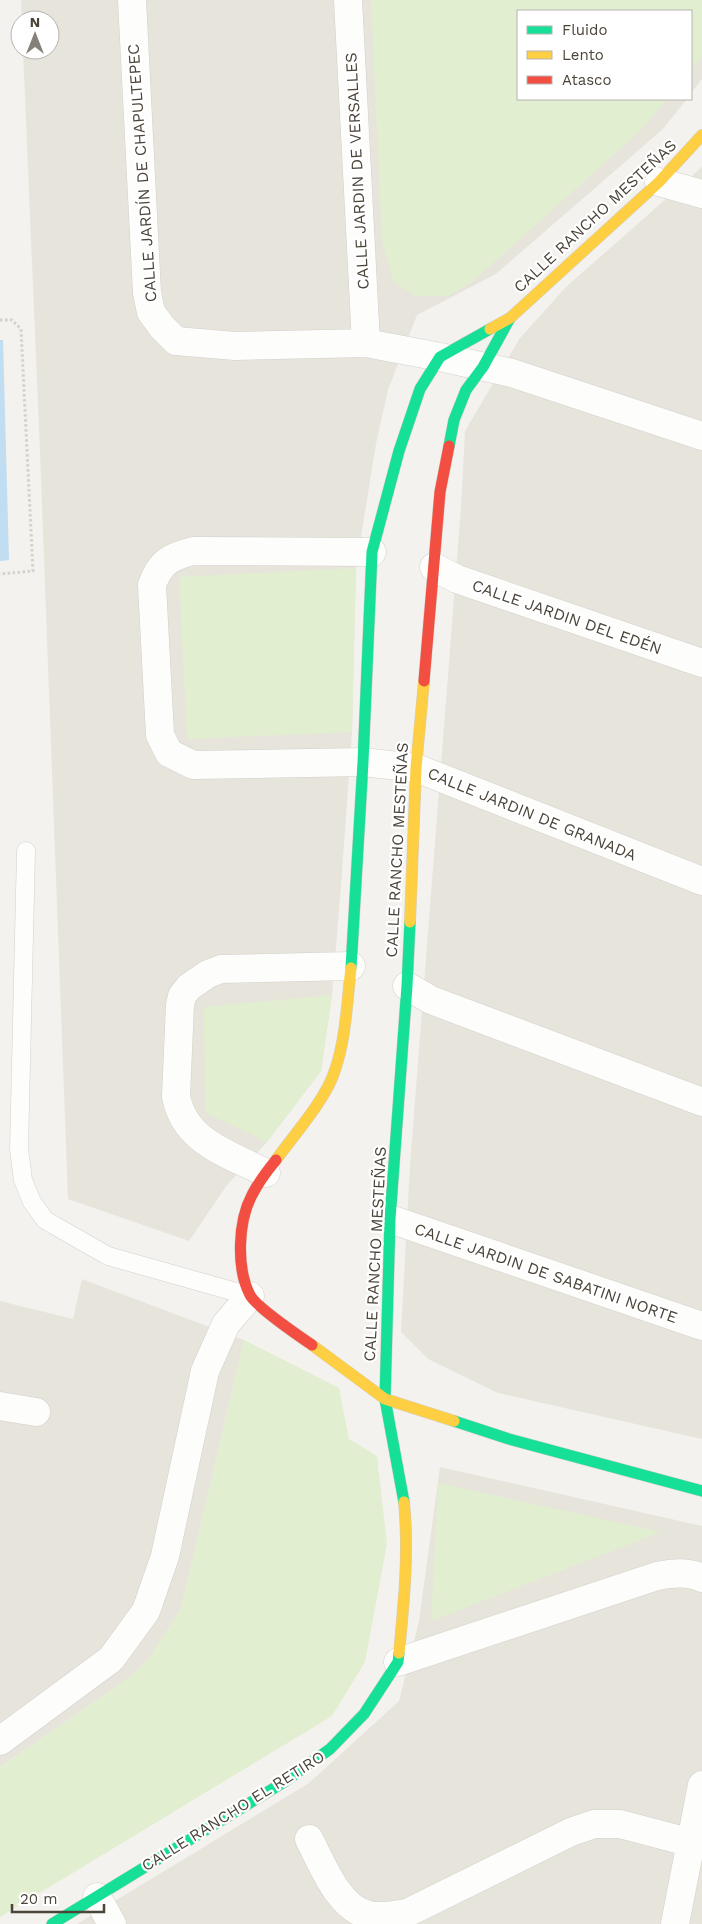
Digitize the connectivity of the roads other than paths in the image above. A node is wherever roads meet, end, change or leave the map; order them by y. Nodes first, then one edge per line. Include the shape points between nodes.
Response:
1 (132, 0) edge
2 (348, 0) edge
3 (702, 135) edge
4 (659, 182) junction
5 (702, 194) edge
6 (510, 318) junction
7 (366, 343) junction
8 (440, 357) junction
9 (483, 367) junction
10 (702, 436) edge
11 (372, 552) junction
12 (434, 567) junction
13 (702, 663) edge
14 (363, 762) junction
15 (416, 768) junction
16 (26, 851) dead end
17 (702, 881) edge
18 (351, 966) junction
19 (406, 986) junction
20 (702, 1102) edge
21 (266, 1173) junction
22 (390, 1219) junction
23 (250, 1296) junction
24 (702, 1326) edge
25 (385, 1399) junction
26 (0, 1406) edge
27 (36, 1412) dead end
28 (702, 1491) edge
29 (702, 1578) edge
30 (398, 1662) junction
31 (0, 1741) edge
32 (702, 1785) edge
33 (309, 1839) dead end
34 (692, 1843) junction
35 (97, 1897) junction
36 (52, 1924) edge
37 (112, 1924) edge
38 (675, 1924) edge

1 - 7 street, CALLE JARDÍN DE CHAPULTEPEC via 147,293 151,312 176,341 235,346
2 - 7 street, CALLE JARDIN DE VERSALLES
3 - 4 street, CALLE RANCHO MESTEÑAS
4 - 5 street
4 - 6 street, CALLE RANCHO MESTEÑAS
6 - 8 street, CALLE RANCHO MESTEÑAS
6 - 9 street, CALLE RANCHO MESTEÑAS
7 - 8 street, CALLE JARDÍN DE CHAPULTEPEC
8 - 9 street, CALLE JARDÍN DE CHAPULTEPEC
8 - 11 street, CALLE RANCHO MESTEÑAS via 420,389
9 - 10 street via 512,373
9 - 12 street, CALLE RANCHO MESTEÑAS via 466,390 454,420 440,492
11 - 14 street, CALLE RANCHO MESTEÑAS
11 - 14 street, CALLE JARDIN DE GRANADA via 192,551 165,562 156,572 152,585 160,735 169,753 192,765
12 - 13 street, CALLE JARDIN DEL EDÉN via 457,579
12 - 15 street, CALLE RANCHO MESTEÑAS
14 - 15 street, CALLE JARDIN DE GRANADA
14 - 18 street, CALLE RANCHO MESTEÑAS
15 - 17 street, CALLE JARDIN DE GRANADA
15 - 19 street, CALLE RANCHO MESTEÑAS
16 - 23 lane via 19,1149 23,1180 32,1202 45,1220 108,1256
18 - 21 street, CALLE RANCHO MESTEÑAS via 343,1037 335,1072 318,1102
18 - 21 street via 221,969 198,979 182,996 178,1108 198,1137
19 - 20 street via 440,1004
19 - 22 street, CALLE RANCHO MESTEÑAS
21 - 23 street, CALLE RANCHO MESTEÑAS via 251,1196 242,1224 240,1264
22 - 24 street, CALLE JARDIN DE SABATINI NORTE
22 - 25 street, CALLE RANCHO MESTEÑAS
23 - 25 street via 281,1323
23 - 31 street via 226,1324 205,1371 166,1556 146,1611 111,1659
25 - 28 street via 509,1439
25 - 30 street, CALLE RANCHO MESTEÑAS via 402,1484 406,1531
26 - 27 street
29 - 30 street via 685,1573 657,1576
30 - 35 street, CALLE RANCHO EL RETIRO via 364,1714 330,1749 284,1782
32 - 34 street
33 - 34 street via 340,1896 353,1908 368,1915 389,1916 415,1910 571,1832 594,1824 620,1824
34 - 38 street
35 - 36 street, CALLE RANCHO EL RETIRO
35 - 37 street

